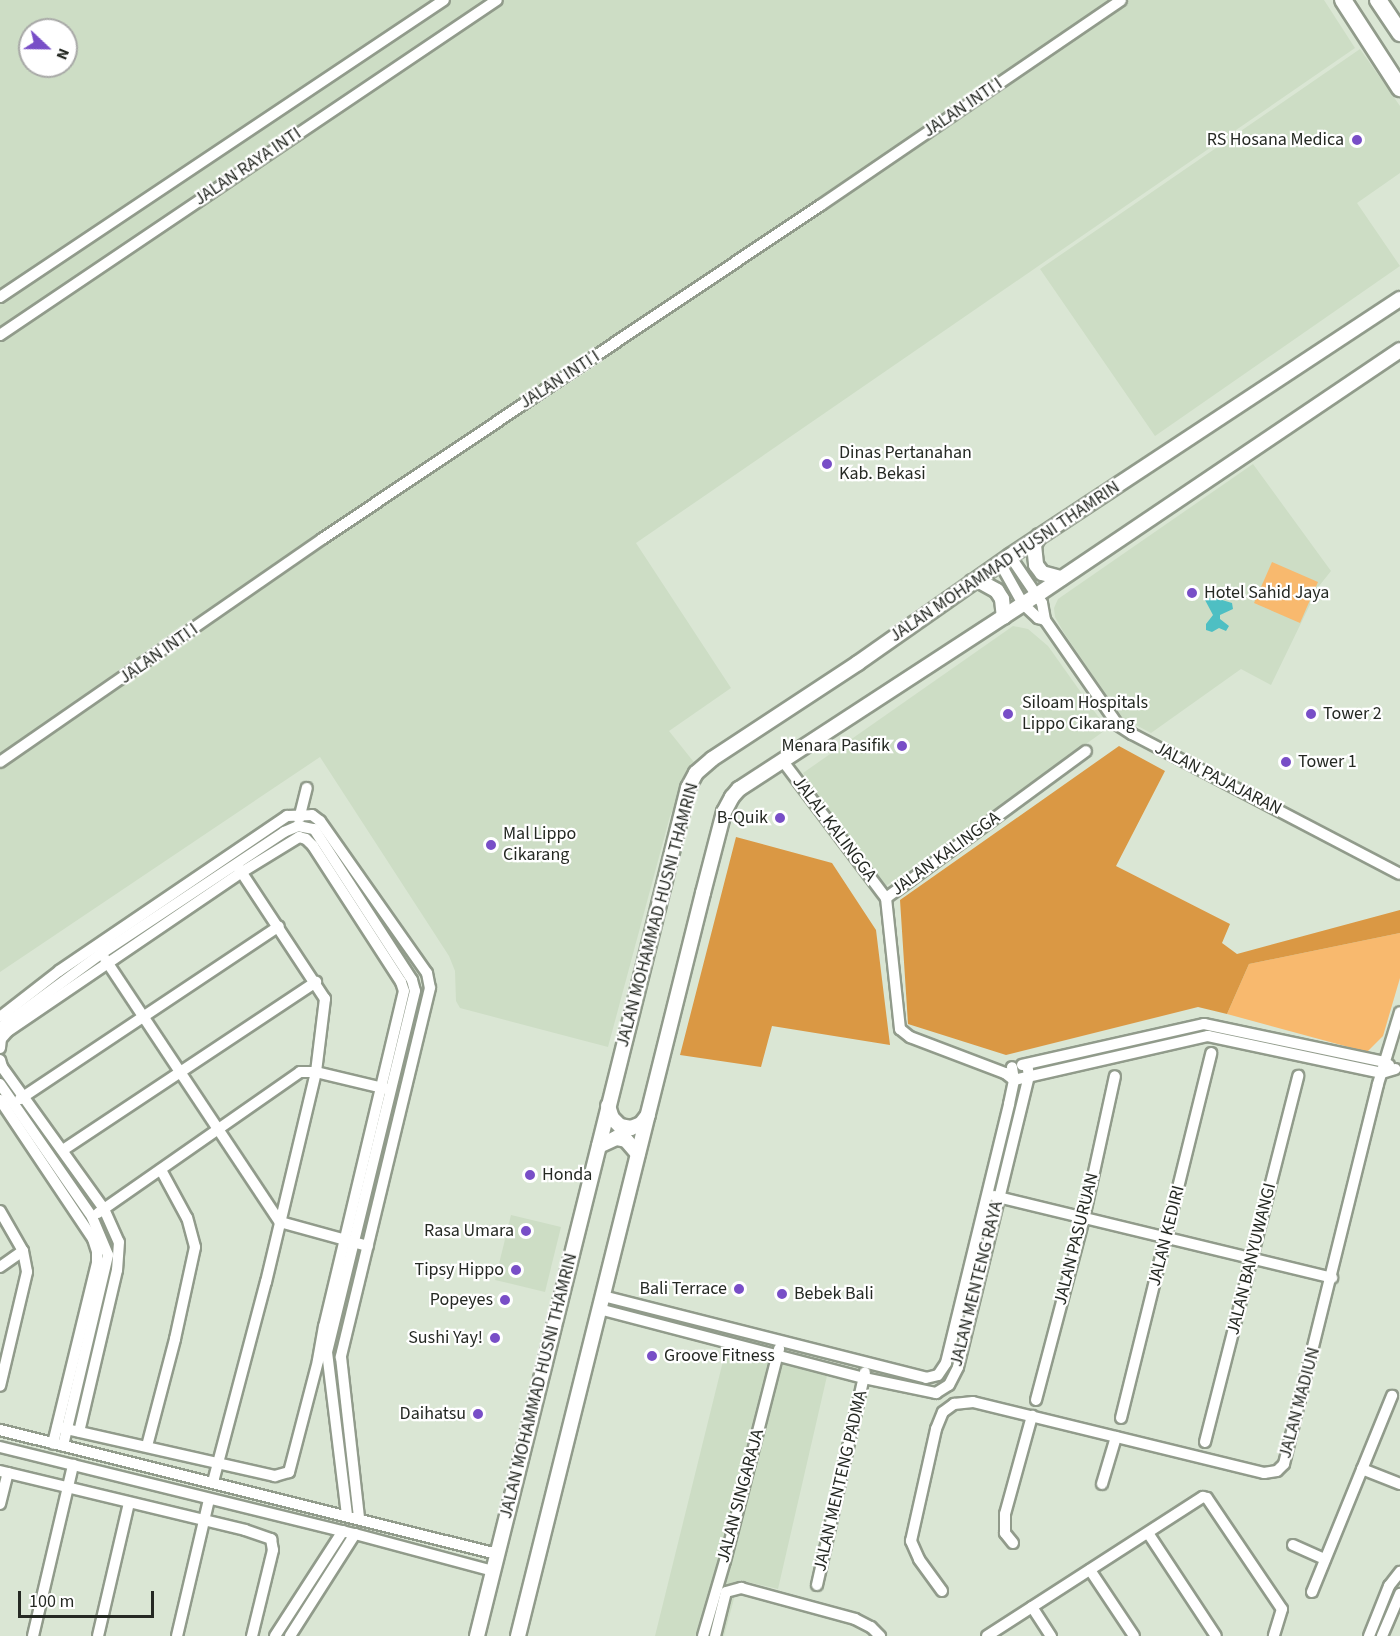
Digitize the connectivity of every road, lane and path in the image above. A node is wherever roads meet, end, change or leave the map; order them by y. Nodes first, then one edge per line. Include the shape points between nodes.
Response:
1 (444, 0) edge
2 (497, 0) edge
3 (1121, 0) edge
4 (1343, 0) edge
5 (1378, 0) edge
6 (1400, 32) edge
7 (1400, 88) edge
8 (0, 297) edge
9 (1400, 299) edge
10 (0, 335) edge
11 (1400, 350) edge
12 (1039, 536) junction
13 (1005, 559) junction
14 (1061, 578) junction
15 (972, 582) junction
16 (1037, 595) junction
17 (1023, 604) junction
18 (1004, 617) junction
19 (1045, 620) junction
20 (1086, 751) dead end
21 (782, 760) junction
22 (0, 762) edge
23 (307, 788) dead end
24 (299, 814) junction
25 (299, 832) junction
26 (239, 868) junction
27 (1400, 874) edge
28 (886, 898) junction
29 (159, 910) junction
30 (279, 926) junction
31 (102, 953) junction
32 (109, 964) junction
33 (316, 982) junction
34 (34, 996) junction
35 (1400, 1012) edge
36 (0, 1017) edge
37 (143, 1018) junction
38 (0, 1028) edge
39 (0, 1048) edge
40 (1210, 1053) dead end
41 (0, 1060) edge
42 (1027, 1064) junction
43 (1383, 1067) junction
44 (1398, 1070) edge
45 (179, 1072) junction
46 (316, 1072) junction
47 (1009, 1073) junction
48 (1029, 1076) junction
49 (1115, 1076) dead end
50 (1298, 1076) dead end
51 (0, 1084) edge
52 (387, 1089) junction
53 (405, 1092) junction
54 (20, 1099) junction
55 (0, 1100) edge
56 (608, 1106) junction
57 (648, 1115) junction
58 (34, 1129) junction
59 (218, 1130) junction
60 (24, 1135) junction
61 (598, 1146) junction
62 (63, 1150) junction
63 (639, 1154) junction
64 (161, 1170) junction
65 (987, 1194) junction
66 (999, 1197) junction
67 (104, 1209) junction
68 (0, 1210) edge
69 (92, 1216) junction
70 (1084, 1218) junction
71 (81, 1222) junction
72 (280, 1222) junction
73 (1167, 1238) junction
74 (348, 1241) junction
75 (368, 1246) junction
76 (23, 1251) junction
77 (1252, 1258) junction
78 (0, 1267) edge
79 (1332, 1278) junction
80 (107, 1287) junction
81 (601, 1302) junction
82 (781, 1342) junction
83 (80, 1355) junction
84 (323, 1356) junction
85 (777, 1356) junction
86 (867, 1363) junction
87 (864, 1378) junction
88 (0, 1386) edge
89 (1392, 1396) dead end
90 (1036, 1400) dead end
91 (1032, 1416) junction
92 (1121, 1418) dead end
93 (62, 1428) junction
94 (0, 1430) edge
95 (79, 1432) junction
96 (1116, 1437) junction
97 (1205, 1442) dead end
98 (58, 1445) junction
99 (147, 1446) junction
100 (0, 1447) edge
101 (217, 1462) junction
102 (73, 1465) junction
103 (1362, 1468) junction
104 (4, 1472) edge
105 (190, 1477) junction
106 (213, 1482) junction
107 (1102, 1484) dead end
108 (1400, 1484) edge
109 (68, 1488) junction
110 (186, 1494) junction
111 (208, 1500) junction
112 (129, 1503) junction
113 (0, 1504) edge
114 (347, 1515) junction
115 (359, 1518) junction
116 (204, 1520) junction
117 (343, 1531) junction
118 (407, 1532) junction
119 (1148, 1533) junction
120 (355, 1534) junction
121 (1013, 1543) dead end
122 (1293, 1545) dead end
123 (403, 1547) junction
124 (497, 1554) junction
125 (1325, 1559) junction
126 (1090, 1569) junction
127 (493, 1571) junction
128 (1399, 1573) edge
129 (817, 1585) dead end
130 (942, 1591) dead end
131 (1312, 1592) dead end
132 (1400, 1594) edge
133 (1032, 1607) junction
134 (879, 1635) edge
135 (33, 1636) edge
136 (98, 1636) edge
137 (177, 1636) edge
138 (252, 1636) edge
139 (275, 1636) edge
140 (290, 1636) edge
141 (477, 1636) edge
142 (518, 1636) edge
143 (703, 1636) edge
144 (715, 1636) edge
145 (987, 1636) edge
146 (1051, 1636) edge
147 (1134, 1636) edge
148 (1216, 1636) edge
149 (1274, 1636) edge
150 (1368, 1636) edge
151 (1382, 1636) edge

1 - 8 street, JALAN RAYA INTI
2 - 10 street, JALAN RAYA INTI
3 - 22 street, JALAN INTI I via 322,539
4 - 7 main road
5 - 6 main road
9 - 12 street, JALAN MOHAMMAD HUSNI THAMRIN
11 - 14 street, JALAN MOHAMMAD HUSNI THAMRIN
12 - 13 street, JALAN MOHAMMAD HUSNI THAMRIN
12 - 14 street via 1034,545 1036,565 1042,573
13 - 15 street, JALAN MOHAMMAD HUSNI THAMRIN
13 - 16 street, JALAN PAJAJARAN
13 - 17 street, JALAN PAJAJARAN
14 - 16 street, JALAN MOHAMMAD HUSNI THAMRIN
15 - 18 street via 981,582 997,591 1002,598
15 - 56 street, JALAN MOHAMMAD HUSNI THAMRIN via 696,773 688,788
16 - 17 street, JALAN MOHAMMAD HUSNI THAMRIN
16 - 19 street, JALAN PAJAJARAN
17 - 18 street, JALAN MOHAMMAD HUSNI THAMRIN
17 - 19 street, JALAN PAJAJARAN
18 - 21 street, JALAN MOHAMMAD HUSNI THAMRIN
19 - 27 street, JALAN PAJAJARAN via 1118,725
20 - 28 street, JALAN KALINGGA
21 - 28 street, JALAL KALINGGA
21 - 57 street, JALAN MOHAMMAD HUSNI THAMRIN via 739,789 724,812
23 - 24 street
24 - 25 street
24 - 29 street via 287,816
24 - 53 street via 320,821 427,973 430,988
25 - 26 street via 284,832
25 - 52 street via 314,829 412,980 415,992
26 - 29 street
26 - 30 street
26 - 32 street
28 - 47 street, JALAN KALINGGA via 900,1029 910,1037
29 - 31 street
29 - 34 street
30 - 33 street
30 - 37 street
31 - 32 street
31 - 34 street
32 - 37 street
32 - 39 street via 8,1031
33 - 45 street
33 - 46 street via 325,999
34 - 36 street
34 - 38 street
35 - 43 street, JALAN MADIUN
37 - 45 street
37 - 54 street
40 - 73 street, JALAN KEDIRI
41 - 54 street
42 - 43 street via 1204,1024
42 - 47 street
42 - 48 street, JALAN MENTENG RAYA
43 - 44 street
43 - 48 street via 1208,1036
43 - 79 street, JALAN MADIUN
45 - 59 street
45 - 62 street
46 - 52 street
46 - 59 street via 300,1072
46 - 72 street
47 - 48 street
47 - 65 street, JALAN MENTENG RAYA
48 - 66 street, JALAN MENTENG RAYA
49 - 70 street, JALAN PASURUAN
50 - 77 street, JALAN BANYUWANGI
51 - 54 street
52 - 53 street
52 - 74 street
53 - 75 street
54 - 58 street
54 - 62 street
55 - 60 street
56 - 57 street via 620,1126 631,1128
56 - 61 street, JALAN MOHAMMAD HUSNI THAMRIN
57 - 63 street, JALAN MOHAMMAD HUSNI THAMRIN
58 - 60 street
58 - 69 street
59 - 64 street
59 - 72 street
60 - 71 street
61 - 63 street via 607,1140 626,1140
61 - 124 street, JALAN MOHAMMAD HUSNI THAMRIN
62 - 67 street
63 - 81 street, JALAN MOHAMMAD HUSNI THAMRIN
64 - 67 street
64 - 99 street via 188,1218 195,1247
65 - 66 street
65 - 86 street, JALAN MENTENG RAYA via 946,1363 938,1375 926,1378
66 - 70 street
66 - 87 street, JALAN MENTENG RAYA via 958,1367 949,1385 936,1393
67 - 69 street
67 - 80 street via 120,1249
68 - 76 street
69 - 71 street
69 - 80 street via 108,1255
70 - 73 street
70 - 90 street, JALAN PASURUAN
71 - 83 street via 93,1239 97,1260
72 - 74 street
72 - 101 street
73 - 77 street
73 - 92 street, JALAN KEDIRI
74 - 75 street
74 - 84 street
75 - 115 street via 341,1357
76 - 78 street
76 - 88 street via 27,1272
77 - 79 street
77 - 97 street, JALAN BANYUWANGI
79 - 96 street, JALAN MADIUN via 1288,1457 1281,1469 1264,1473
80 - 83 street
80 - 95 street
81 - 82 street, JALAN MENTENG RAYA
81 - 85 street, JALAN MENTENG RAYA
81 - 142 street, JALAN MOHAMMAD HUSNI THAMRIN
82 - 85 street, JALAN SINGARAJA
82 - 86 street, JALAN MENTENG RAYA
83 - 93 street
84 - 101 street via 289,1472 275,1476
84 - 114 street
85 - 87 street, JALAN MENTENG RAYA
85 - 143 street, JALAN SINGARAJA
86 - 87 street, JALAN MENTENG PADMA
87 - 129 street, JALAN MENTENG PADMA
89 - 103 street
91 - 96 street, JALAN MADIUN
91 - 121 street via 1005,1514 1005,1533
91 - 130 street, JALAN MADIUN via 964,1401 943,1412 911,1541
93 - 95 street
93 - 98 street
94 - 98 street
95 - 99 street
96 - 107 street
98 - 105 street
99 - 101 street
100 - 102 street
101 - 106 street
102 - 109 street
102 - 110 street
103 - 108 street
103 - 125 street
104 - 109 street
104 - 113 street
105 - 106 street
105 - 110 street
106 - 114 street
109 - 112 street
109 - 135 street
110 - 111 street
111 - 116 street
111 - 117 street
112 - 116 street
112 - 136 street
114 - 115 street
115 - 118 street
116 - 137 street
116 - 138 street via 271,1539 273,1550
117 - 120 street
117 - 139 street
118 - 123 street
118 - 124 street
119 - 126 street
119 - 148 street
119 - 149 street via 1198,1498 1207,1498 1282,1609
120 - 123 street
120 - 140 street
122 - 125 street
123 - 127 street
124 - 127 street, JALAN MOHAMMAD HUSNI THAMRIN
125 - 131 street
126 - 133 street
126 - 147 street
127 - 141 street, JALAN MOHAMMAD HUSNI THAMRIN
128 - 150 street via 1389,1586
132 - 151 street
133 - 145 street
133 - 146 street
134 - 144 street via 855,1619 741,1588 726,1592

